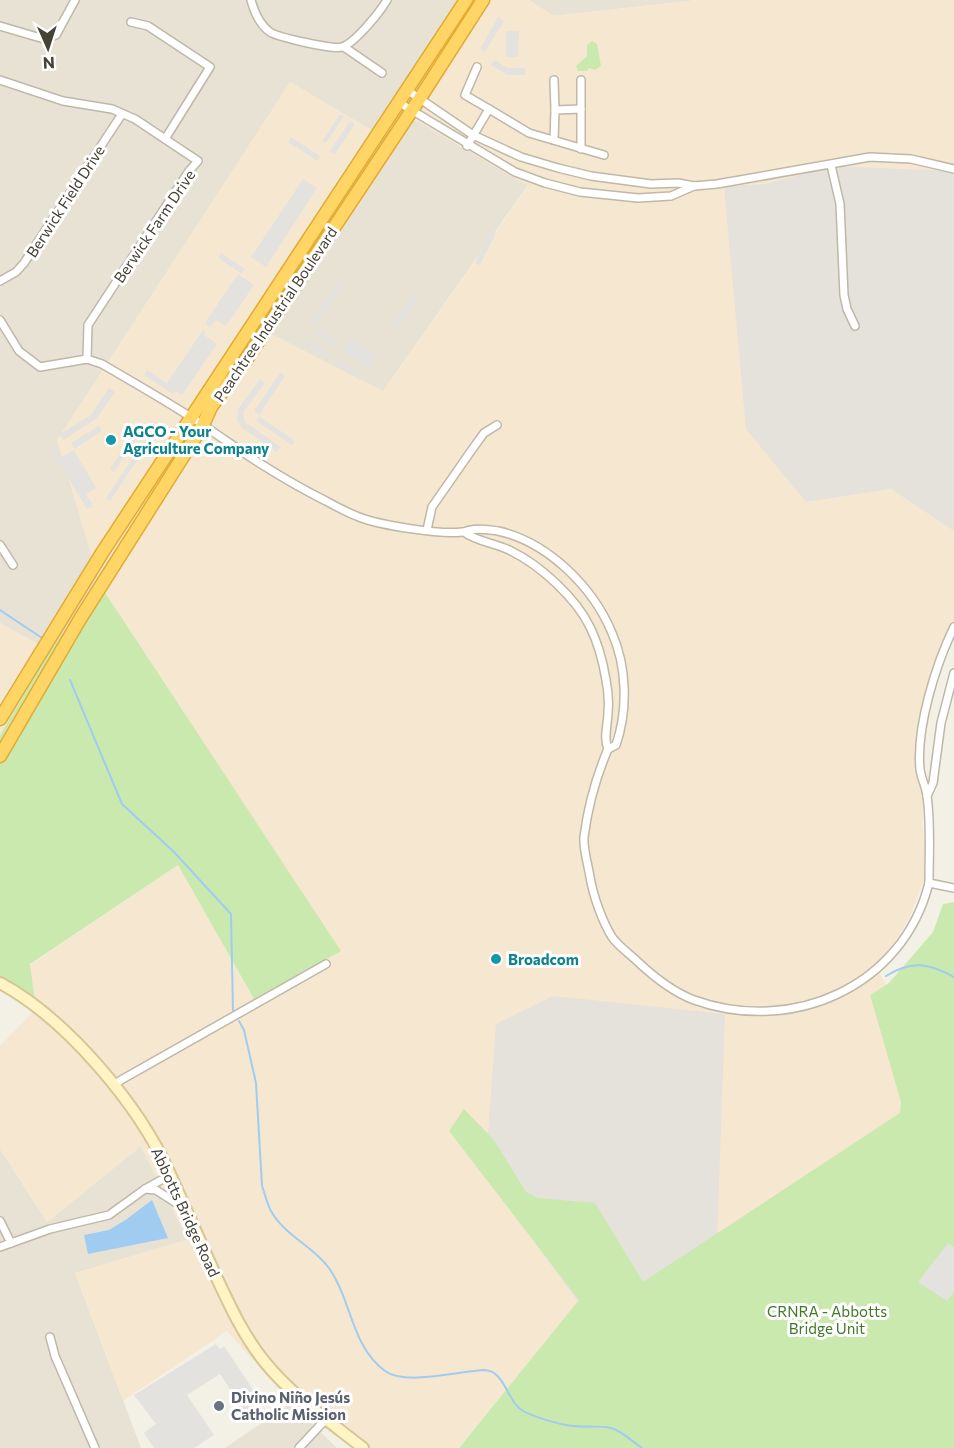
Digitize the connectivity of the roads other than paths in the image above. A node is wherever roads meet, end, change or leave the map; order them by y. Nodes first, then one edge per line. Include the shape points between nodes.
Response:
1 (75, 0) edge
2 (251, 0) edge
3 (387, 0) edge
4 (466, 0) edge
5 (483, 0) edge
6 (131, 22) dead end
7 (0, 26) edge
8 (344, 47) junction
9 (477, 67) dead end
10 (382, 73) dead end
11 (0, 80) edge
12 (554, 80) dead end
13 (580, 80) dead end
14 (407, 90) junction
15 (420, 98) junction
16 (398, 102) junction
17 (489, 109) junction
18 (581, 109) junction
19 (555, 110) junction
20 (411, 111) junction
21 (122, 114) junction
22 (474, 135) junction
23 (165, 139) junction
24 (554, 140) junction
25 (467, 146) junction
26 (581, 149) junction
27 (604, 156) dead end
28 (831, 165) junction
29 (954, 169) edge
30 (694, 186) junction
31 (0, 281) edge
32 (0, 320) edge
33 (855, 326) dead end
34 (87, 359) junction
35 (191, 417) junction
36 (203, 425) junction
37 (497, 425) dead end
38 (427, 530) junction
39 (464, 532) junction
40 (0, 545) edge
41 (13, 565) dead end
42 (954, 627) edge
43 (954, 673) edge
44 (0, 719) edge
45 (608, 749) junction
46 (0, 756) edge
47 (927, 796) junction
48 (929, 883) junction
49 (954, 888) edge
50 (326, 964) dead end
51 (0, 983) edge
52 (114, 1086) junction
53 (170, 1175) junction
54 (145, 1189) junction
55 (184, 1208) junction
56 (0, 1221) edge
57 (11, 1243) junction
58 (0, 1247) edge
59 (50, 1336) dead end
60 (326, 1419) junction
61 (95, 1448) edge
62 (299, 1448) edge
63 (363, 1448) edge

1 - 7 street via 56,35 44,39
2 - 8 street via 259,19 271,32 331,49
3 - 8 street
4 - 14 highway, Peachtree Industrial Boulevard
5 - 15 highway, Peachtree Industrial Boulevard
6 - 23 street via 148,26 210,67
8 - 10 street
9 - 17 street via 465,95
11 - 21 street, Berwick Farm Drive via 63,101
12 - 19 street
13 - 18 street
14 - 15 street
14 - 16 highway, Peachtree Industrial Boulevard
15 - 20 highway, Peachtree Industrial Boulevard
15 - 22 street
16 - 20 street
16 - 35 highway, Peachtree Industrial Boulevard
17 - 22 street
17 - 24 street via 529,133
18 - 19 street
18 - 26 street
19 - 24 street
20 - 25 street
20 - 36 highway, Peachtree Industrial Boulevard via 211,407
21 - 23 street, Berwick Farm Drive
21 - 31 street, Berwick Field Drive via 24,263
22 - 25 street
22 - 30 street via 534,161 591,176
23 - 34 street, Berwick Farm Drive via 198,161 88,325
24 - 26 street
25 - 30 street via 515,172 580,192 638,198 671,196
26 - 27 street
28 - 29 street via 870,157 910,159
28 - 30 street
28 - 33 street via 840,204 844,295
32 - 34 street via 19,351 40,367
34 - 35 street
35 - 36 street
35 - 44 highway, Peachtree Industrial Boulevard
36 - 38 street via 289,483 360,518
36 - 46 highway, Peachtree Industrial Boulevard via 80,619
37 - 38 street via 471,450 432,507
38 - 39 street
39 - 45 street via 512,551 547,576 590,626 606,682
39 - 45 street via 498,531 524,540 550,555 577,579 596,604 613,634 624,686 619,736 616,745
40 - 41 street
42 - 47 street via 940,658 925,711 920,769
43 - 47 street via 941,723 933,783
45 - 48 street via 595,781 584,837 593,894 612,938 656,978 694,1000 741,1010 779,1011 837,995 874,973 895,951 926,897
47 - 48 street
48 - 49 street
50 - 52 street
51 - 52 main road, Abbotts Bridge Road via 53,1020
52 - 53 main road, Abbotts Bridge Road via 158,1149
53 - 54 street
53 - 55 main road, Abbotts Bridge Road
54 - 55 street via 167,1195
54 - 57 street via 109,1215
55 - 60 main road, Abbotts Bridge Road via 243,1331 283,1382
56 - 57 street
57 - 58 street
59 - 61 street
60 - 62 street
60 - 63 main road, Abbotts Bridge Road

